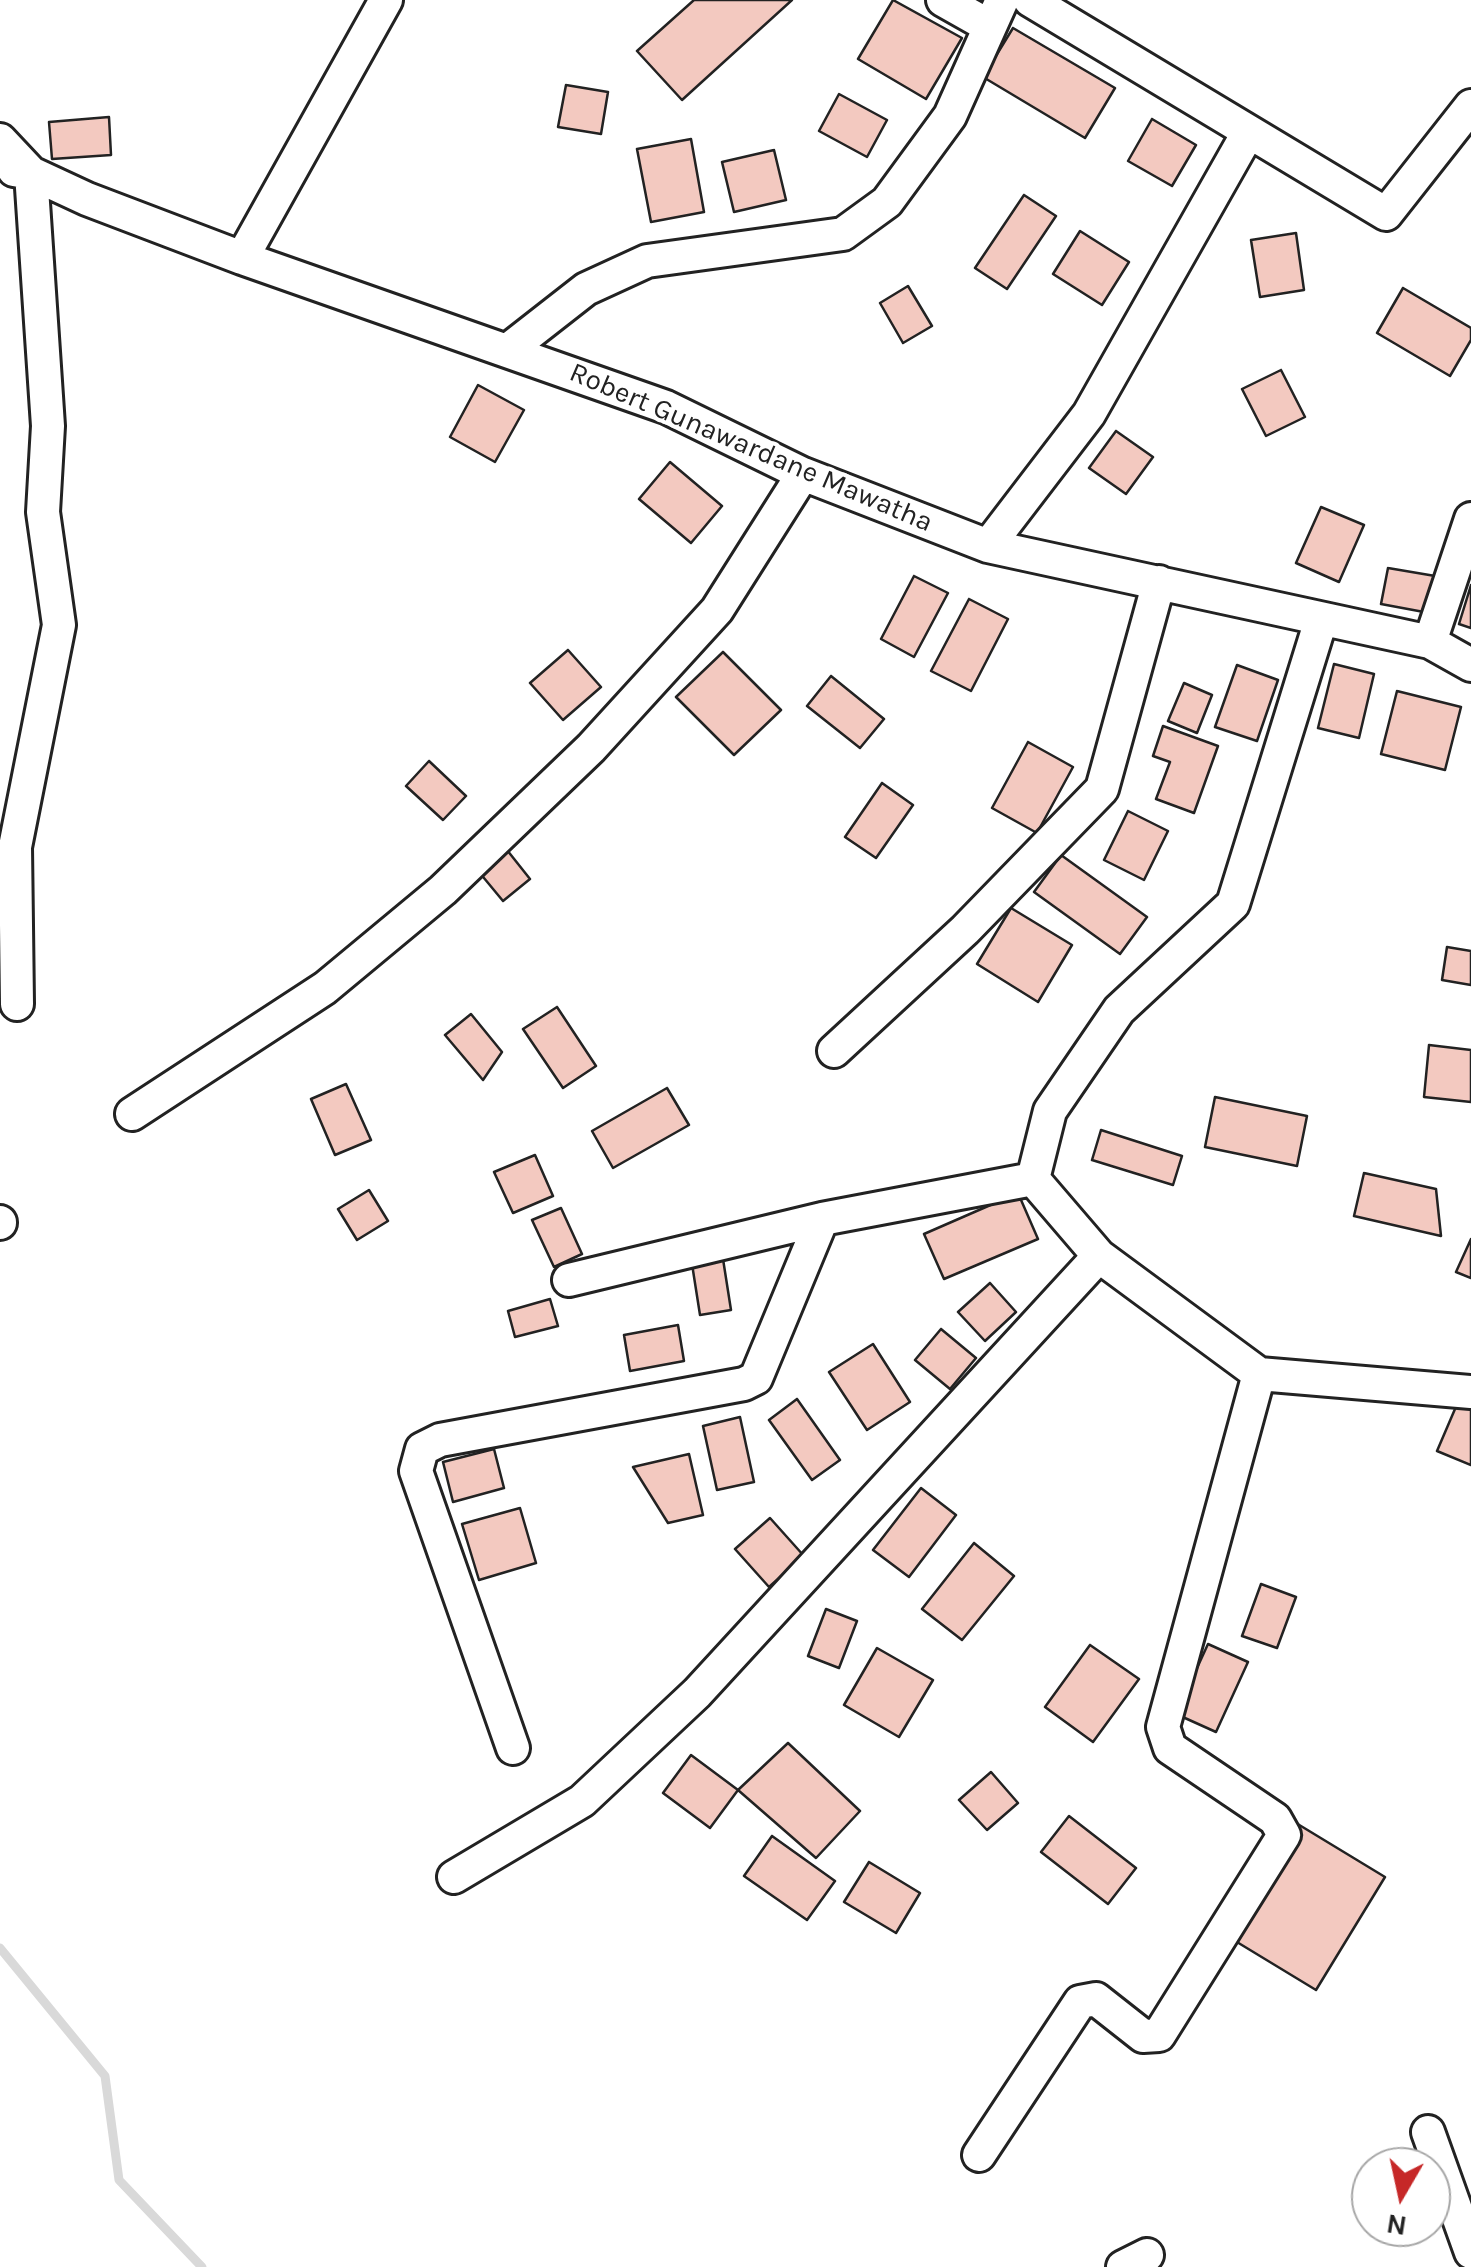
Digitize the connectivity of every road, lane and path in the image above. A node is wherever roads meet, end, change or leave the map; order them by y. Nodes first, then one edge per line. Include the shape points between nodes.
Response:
1 (386, 0) edge
2 (944, 0) edge
3 (1030, 0) edge
4 (996, 13) edge
5 (1471, 106) edge
6 (1248, 133) junction
7 (0, 140) edge
8 (16, 170) edge
9 (242, 258) junction
10 (508, 350) junction
11 (803, 474) junction
12 (1471, 520) edge
13 (988, 546) junction
14 (1159, 582) junction
15 (1321, 620) junction
16 (1430, 642) junction
17 (1471, 665) edge
18 (7, 844) edge
19 (18, 1004) dead end
20 (834, 1051) dead end
21 (132, 1114) dead end
22 (1033, 1179) junction
23 (822, 1219) junction
24 (1099, 1256) junction
25 (569, 1280) dead end
26 (1259, 1374) junction
27 (1471, 1392) edge
28 (513, 1748) dead end
29 (454, 1877) dead end
30 (1428, 2132) dead end
31 (979, 2155) dead end
32 (1471, 2252) edge

1 - 9 street
2 - 4 street
3 - 6 street
4 - 10 street via 950,116 888,202 843,234 647,261 586,289
5 - 6 street via 1386,214
6 - 13 street via 1090,414
7 - 8 street, Robert Gunawardane Mawatha
8 - 9 street, Robert Gunawardane Mawatha
8 - 18 street via 48,426 43,512 59,625
9 - 10 street, Robert Gunawardane Mawatha
10 - 11 street, Robert Gunawardane Mawatha via 666,407
11 - 13 street, Robert Gunawardane Mawatha
11 - 21 street via 717,610 591,748 444,890 325,988
12 - 16 street
13 - 14 street, Robert Gunawardane Mawatha
14 - 15 street, Robert Gunawardane Mawatha
14 - 20 street via 1102,789 965,930
15 - 16 street, Robert Gunawardane Mawatha
15 - 22 street via 1233,904 1119,1010 1050,1111
16 - 17 street, Robert Gunawardane Mawatha
18 - 19 street
22 - 23 street
22 - 24 street
23 - 25 street
23 - 28 street via 756,1378 440,1440 422,1450 416,1471
24 - 26 street
24 - 29 street via 697,1694 582,1800
26 - 27 street
26 - 31 street via 1163,1727 1170,1748 1275,1819 1284,1835 1159,2034 1143,2036 1096,1999 1080,2002
30 - 32 street

